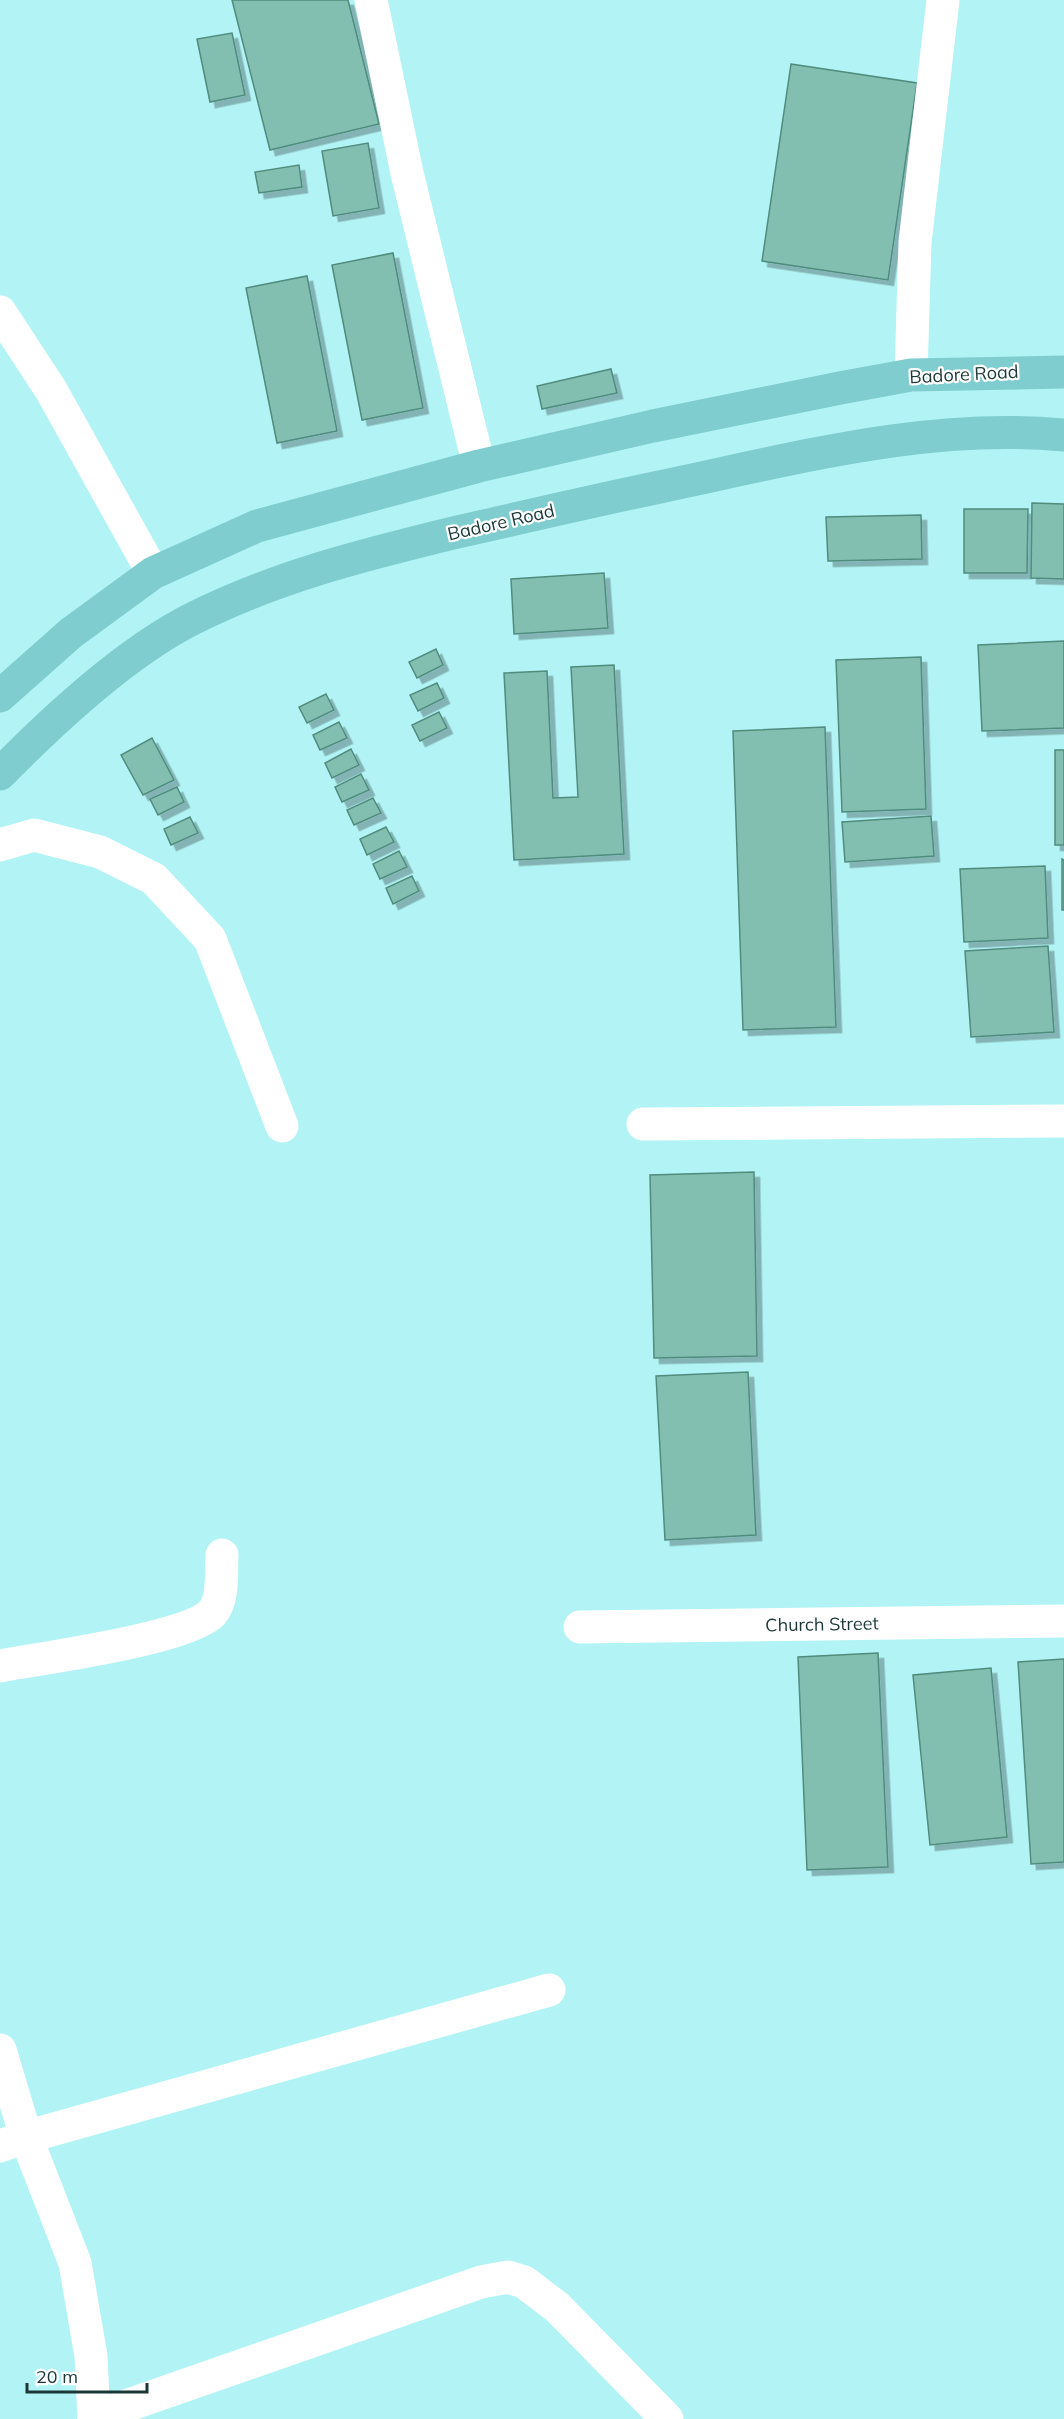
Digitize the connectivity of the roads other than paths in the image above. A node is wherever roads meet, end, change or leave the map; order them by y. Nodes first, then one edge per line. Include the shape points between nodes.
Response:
1 (371, 0) edge
2 (943, 0) edge
3 (0, 312) edge
4 (1064, 372) edge
5 (911, 375) junction
6 (1064, 435) edge
7 (478, 466) junction
8 (153, 573) junction
9 (0, 696) edge
10 (0, 774) edge
11 (0, 845) edge
12 (1064, 1121) edge
13 (643, 1124) dead end
14 (282, 1126) dead end
15 (222, 1555) dead end
16 (1064, 1621) edge
17 (580, 1627) dead end
18 (0, 1666) edge
19 (549, 1990) dead end
20 (0, 2050) edge
21 (13, 2142) edge
22 (94, 2418) edge
23 (667, 2419) edge

1 - 7 street via 407,172
2 - 5 street via 915,242
3 - 8 street via 51,390
4 - 5 main road, Badore Road
5 - 7 main road, Badore Road
6 - 10 main road, Badore Road via 987,431 833,449 514,519 290,576 189,620 142,651 42,731
7 - 8 main road, Badore Road via 257,526
8 - 9 main road, Badore Road via 71,633
11 - 14 street via 34,835 100,852 154,879 210,939
12 - 13 street
15 - 18 street via 220,1595 213,1612 194,1626
16 - 17 street, Church Street
19 - 21 street
20 - 21 street
21 - 22 street via 75,2263 91,2356
22 - 23 street via 480,2282 508,2277 518,2279 557,2307

